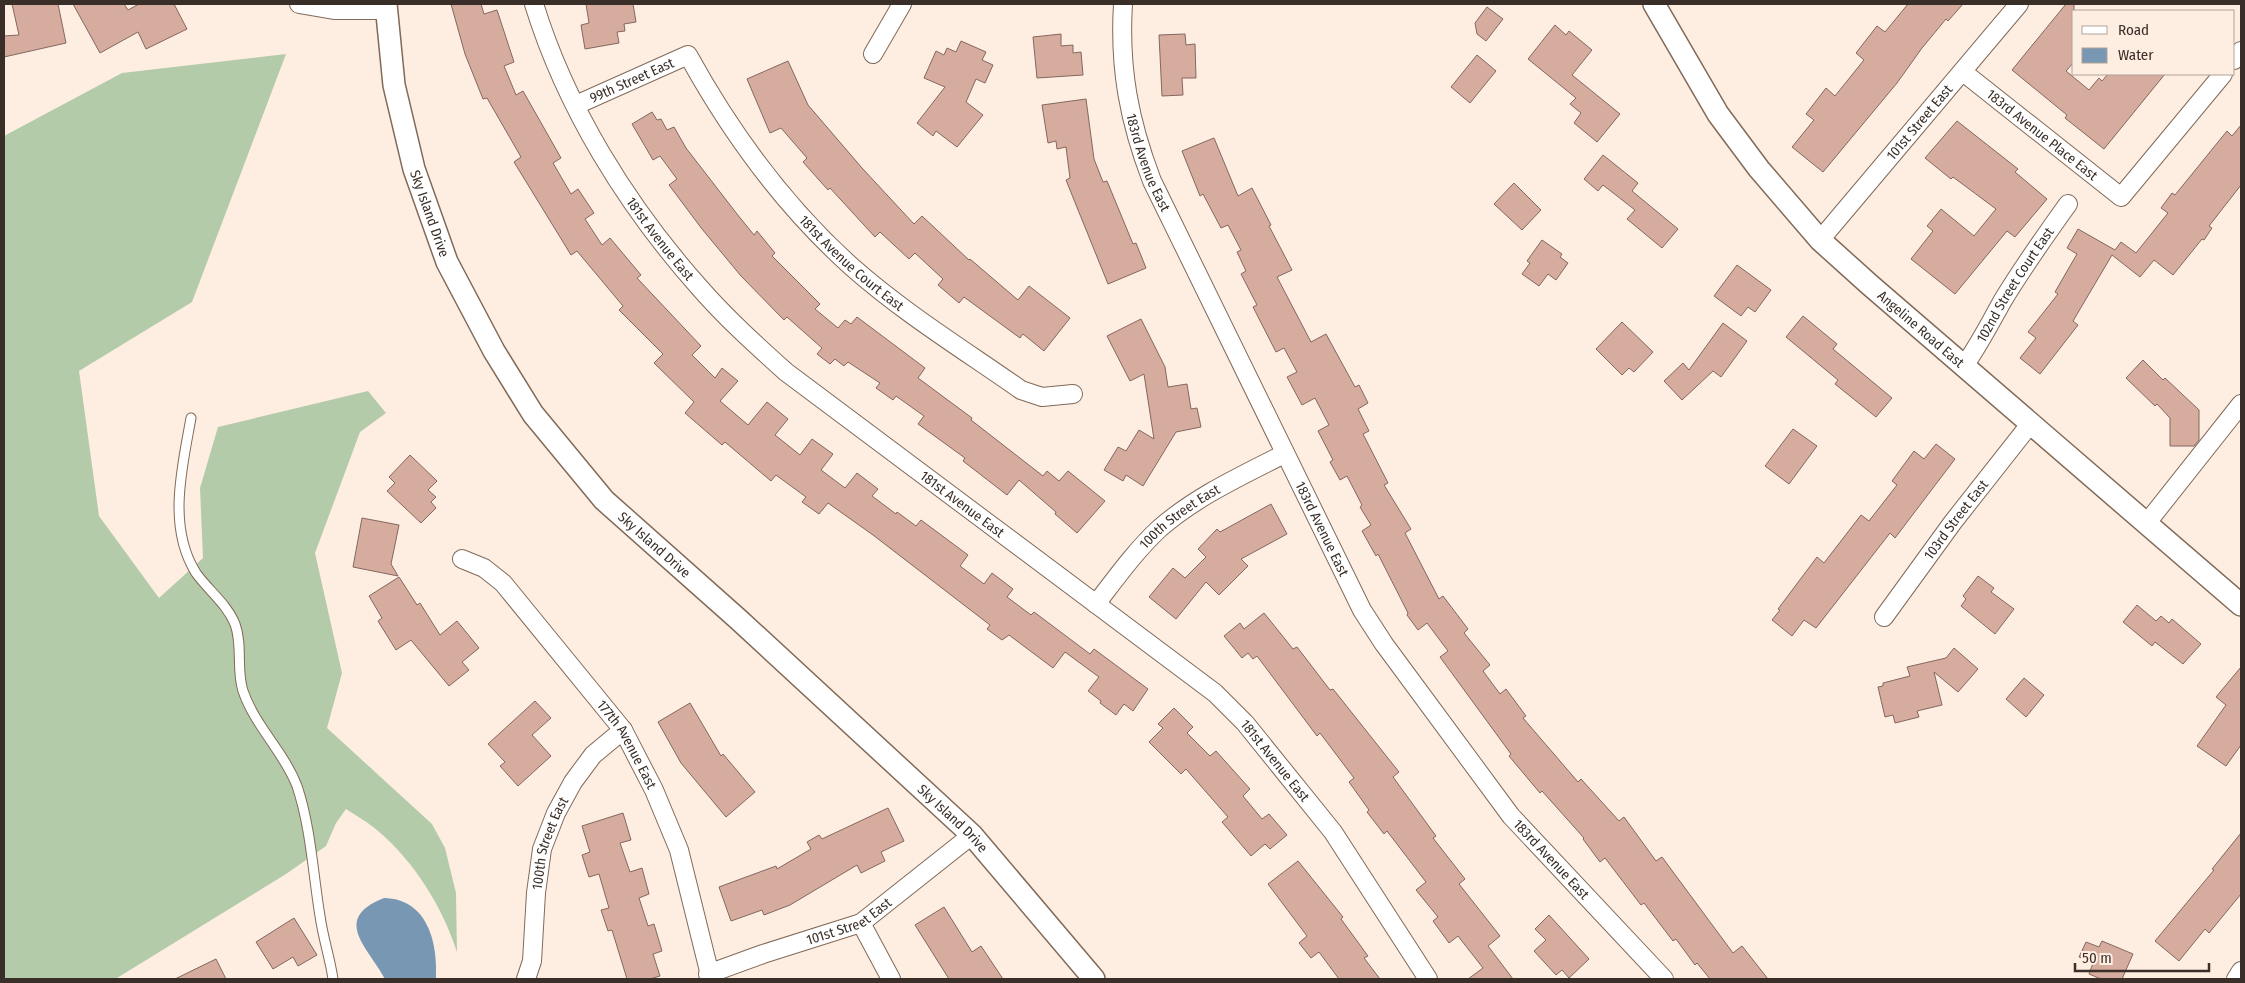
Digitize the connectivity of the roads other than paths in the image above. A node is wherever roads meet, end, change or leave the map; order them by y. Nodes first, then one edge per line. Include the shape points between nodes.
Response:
1 (299, 4) edge
2 (534, 4) edge
3 (902, 4) edge
4 (1123, 4) edge
5 (1654, 4) edge
6 (2018, 4) edge
7 (387, 7) edge
8 (873, 54) dead end
9 (688, 55) joint
10 (1963, 72) junction
11 (2222, 75) edge
12 (576, 105) junction
13 (2068, 204) dead end
14 (1820, 240) junction
15 (1964, 366) junction
16 (1073, 394) dead end
17 (2241, 404) edge
18 (192, 418) dead end
19 (2031, 423) junction
20 (1284, 454) junction
21 (2146, 524) junction
22 (462, 559) dead end
23 (1096, 604) junction
24 (2241, 605) edge
25 (1884, 617) dead end
26 (623, 730) junction
27 (972, 835) junction
28 (861, 923) junction
29 (2241, 971) edge
30 (709, 976) edge
31 (333, 979) edge
32 (526, 979) edge
33 (891, 979) edge
34 (1094, 979) edge
35 (1428, 979) edge
36 (1664, 979) edge
37 (2236, 979) edge

1 - 7 street via 334,10
2 - 12 street, 181st Avenue East
3 - 8 street
4 - 20 street, 183rd Avenue East via 1122,63 1137,143 1152,181
5 - 14 street, Angeline Road East via 1718,114 1759,169
6 - 10 street, 101st Street East
7 - 27 street, Sky Island Drive via 394,84 417,179 447,262 494,351 533,414 604,500
9 - 12 street, 99th Street East
9 - 16 street, 181st Avenue Court East via 715,104 766,177 853,268 1021,390 1042,397
10 - 11 street, 183rd Avenue Place East via 2122,197
10 - 14 street, 101st Street East
12 - 23 street, 181st Avenue East via 631,201 700,288 744,334 794,378
13 - 15 street, 102nd Street Court East via 2029,259
14 - 15 street, Angeline Road East
15 - 19 street, Angeline Road East
17 - 21 street
18 - 31 lane via 179,492 187,554 197,574 235,624 243,691 296,785 304,810 321,925
19 - 21 street, Angeline Road East
19 - 25 street, 103rd Street East
20 - 23 street, 100th Street East via 1191,504 1134,556
20 - 36 street, 183rd Avenue East via 1362,610 1384,644 1511,816
21 - 24 street, Angeline Road East
22 - 26 street, 177th Avenue East via 484,568 503,583
23 - 35 street, 181st Avenue East via 1215,693 1245,723 1333,832
26 - 30 street, 177th Avenue East via 654,790 679,850
26 - 32 street, 100th Street East via 593,755 556,813 542,849 532,961
27 - 28 street, 101st Street East
27 - 34 street, Sky Island Drive
28 - 30 street, 101st Street East via 763,954
28 - 33 street
29 - 37 street

